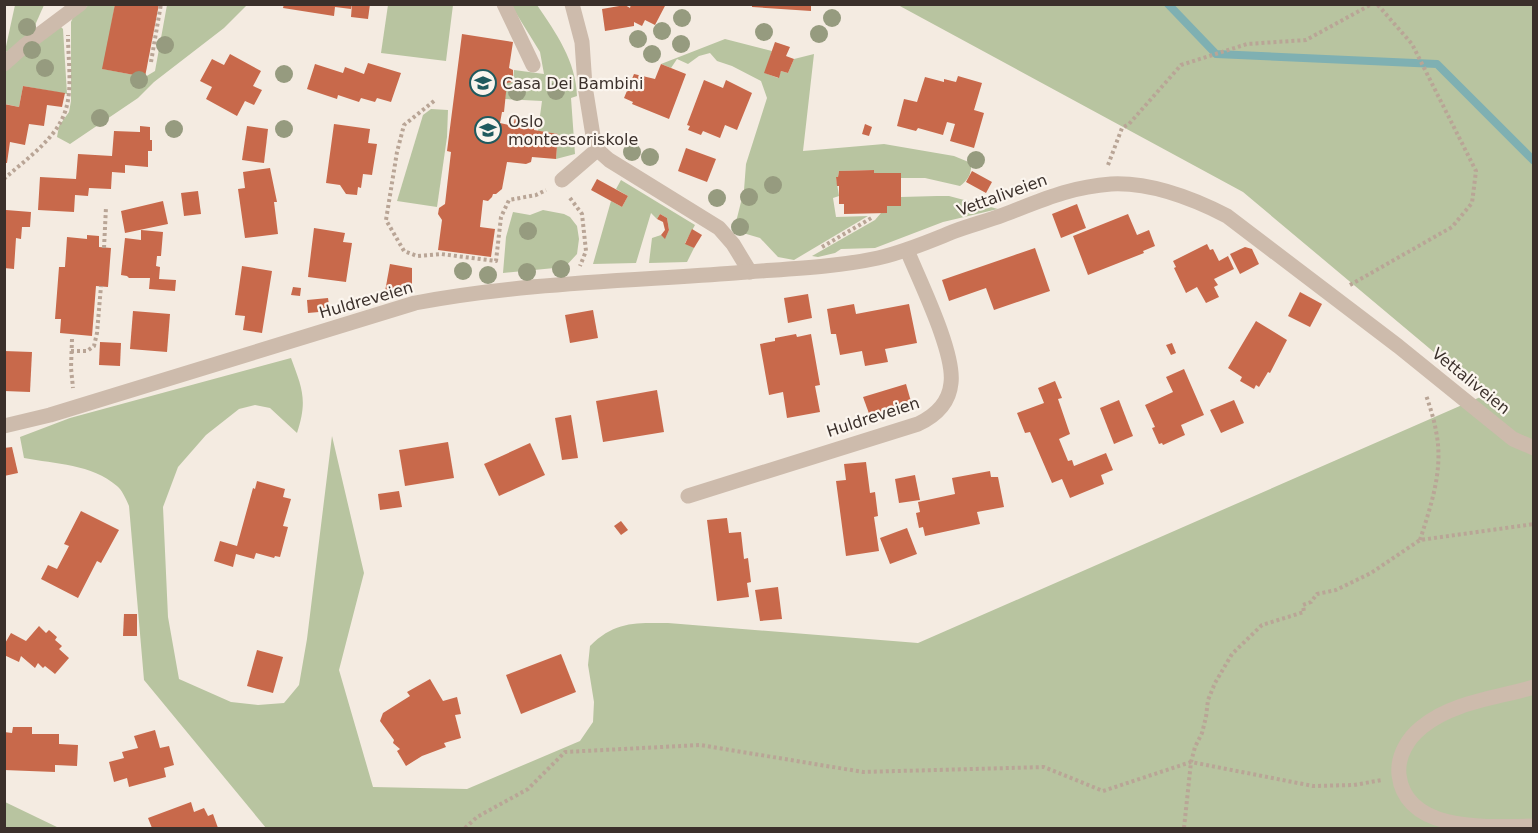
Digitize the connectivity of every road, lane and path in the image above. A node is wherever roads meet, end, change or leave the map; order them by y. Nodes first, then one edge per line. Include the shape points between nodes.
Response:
1 (161, 4) edge
2 (504, 4) edge
3 (572, 4) edge
4 (1372, 4) edge
5 (1377, 4) edge
6 (74, 9) edge
7 (151, 62) dead end
8 (4, 64) edge
9 (533, 65) dead end
10 (434, 101) dead end
11 (598, 149) junction
12 (4, 179) edge
13 (562, 180) joint
14 (1100, 185) junction
15 (569, 197) dead end
16 (106, 207) dead end
17 (873, 217) dead end
18 (104, 248) dead end
19 (820, 248) dead end
20 (907, 250) junction
21 (750, 272) junction
22 (577, 284) junction
23 (101, 286) dead end
24 (1333, 297) junction
25 (72, 339) dead end
26 (71, 351) junction
27 (1417, 361) junction
28 (73, 386) dead end
29 (4, 426) edge
30 (1533, 448) edge
31 (688, 496) dead end
32 (1533, 524) edge
33 (1420, 540) junction
34 (1533, 687) edge
35 (1191, 762) junction
36 (1400, 778) junction
37 (1533, 826) edge
38 (465, 828) edge
39 (1184, 828) edge

1 - 7 path
2 - 9 street
3 - 11 street via 582,42 590,126
4 - 14 path via 1306,40 1247,44 1181,65 1122,128
5 - 24 path via 1412,44 1476,171 1472,203 1452,227 1339,289
6 - 8 street
6 - 12 path via 69,92 62,119 53,133
10 - 13 path via 404,125 397,152 386,220 404,251 417,256 441,254 496,261 501,217 509,200 536,195
11 - 13 street
11 - 21 street via 609,160 719,228
14 - 20 street, Vettaliveien via 1039,200
14 - 24 street, Vettaliveien via 1149,187 1214,210 1241,225
15 - 22 path via 582,214 586,250
16 - 18 path
17 - 19 path
20 - 21 street, Vettaliveien via 843,264
20 - 31 street, Huldreveien via 951,369 951,383 941,408 918,424
21 - 22 street, Huldreveien
22 - 29 street, Huldreveien via 469,293 415,303
23 - 26 path via 94,346 87,351
24 - 27 street, Vettaliveien
25 - 26 path
26 - 28 path
27 - 30 street, Vettaliveien via 1513,438
27 - 33 path via 1437,432 1439,461 1434,495
32 - 33 path
33 - 35 path via 1371,573 1336,590 1317,594 1302,605 1304,612 1262,626 1232,654 1208,700
34 - 36 street via 1470,704 1422,726 1402,751
35 - 36 path via 1313,786
35 - 38 path via 1103,791 1044,767 863,772 700,745 565,752 528,789 477,817
35 - 39 path
36 - 37 street via 1409,802 1434,820 1475,827

